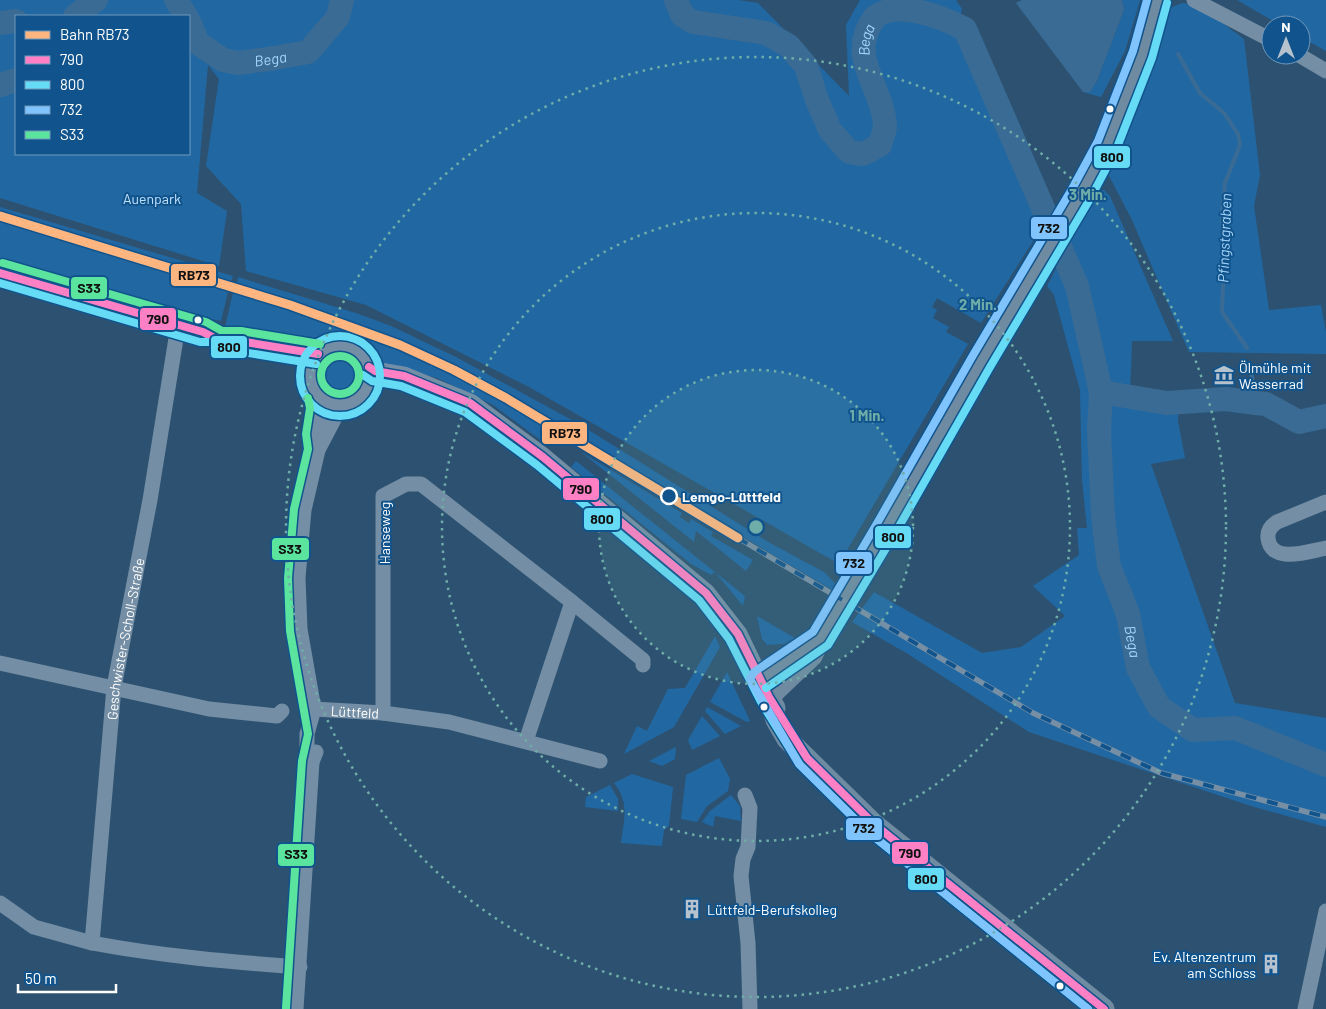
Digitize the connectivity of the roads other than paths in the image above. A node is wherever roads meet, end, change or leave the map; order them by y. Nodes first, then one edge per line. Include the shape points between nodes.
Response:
1 (1157, 0) edge
2 (1194, 0) edge
3 (1261, 35) edge
4 (1311, 62) edge
5 (1326, 71) edge
6 (0, 273) edge
7 (178, 326) junction
8 (314, 362) junction
9 (369, 376) junction
10 (318, 396) junction
11 (341, 406) junction
12 (318, 450) junction
13 (1326, 502) edge
14 (1326, 548) edge
15 (572, 602) junction
16 (0, 663) edge
17 (642, 665) dead end
18 (114, 687) junction
19 (765, 689) junction
20 (282, 711) dead end
21 (383, 712) junction
22 (313, 713) junction
23 (526, 741) junction
24 (600, 761) dead end
25 (745, 795) dead end
26 (0, 903) edge
27 (1326, 911) edge
28 (86, 942) junction
29 (300, 966) junction
30 (1099, 1008) edge
31 (296, 1009) edge
32 (750, 1009) edge
33 (1304, 1009) edge

1 - 19 main road via 1143,54 1119,118 1081,194 820,639
2 - 3 street
4 - 5 street
6 - 7 street
7 - 8 street via 203,332 220,341 273,348
7 - 18 street, Geschwister-Scholl-Straße via 150,500
8 - 9 street via 326,349 343,346 359,352
8 - 10 street via 311,384
9 - 11 street via 358,400
9 - 19 street via 420,382 470,403 543,456 706,593 738,634
10 - 11 street
10 - 12 street
11 - 12 street
12 - 22 street via 304,510 298,578 300,629
13 - 14 street via 1277,522 1270,528 1268,538 1274,550 1283,555
15 - 17 street, Hanseweg via 643,660
15 - 21 street, Hanseweg via 421,484 406,484 383,496
15 - 23 street
16 - 18 street
18 - 20 street via 209,709 276,716
18 - 28 street, Geschwister-Scholl-Straße
19 - 30 main road via 787,739 874,824
21 - 22 street, Lüttfeld
21 - 23 street, Lüttfeld via 449,722
22 - 29 street via 317,734 312,762
23 - 24 street, Lüttfeld
25 - 32 street via 750,808 748,847 741,876
26 - 28 street via 34,927
27 - 33 street
28 - 29 street via 188,958
29 - 31 street

